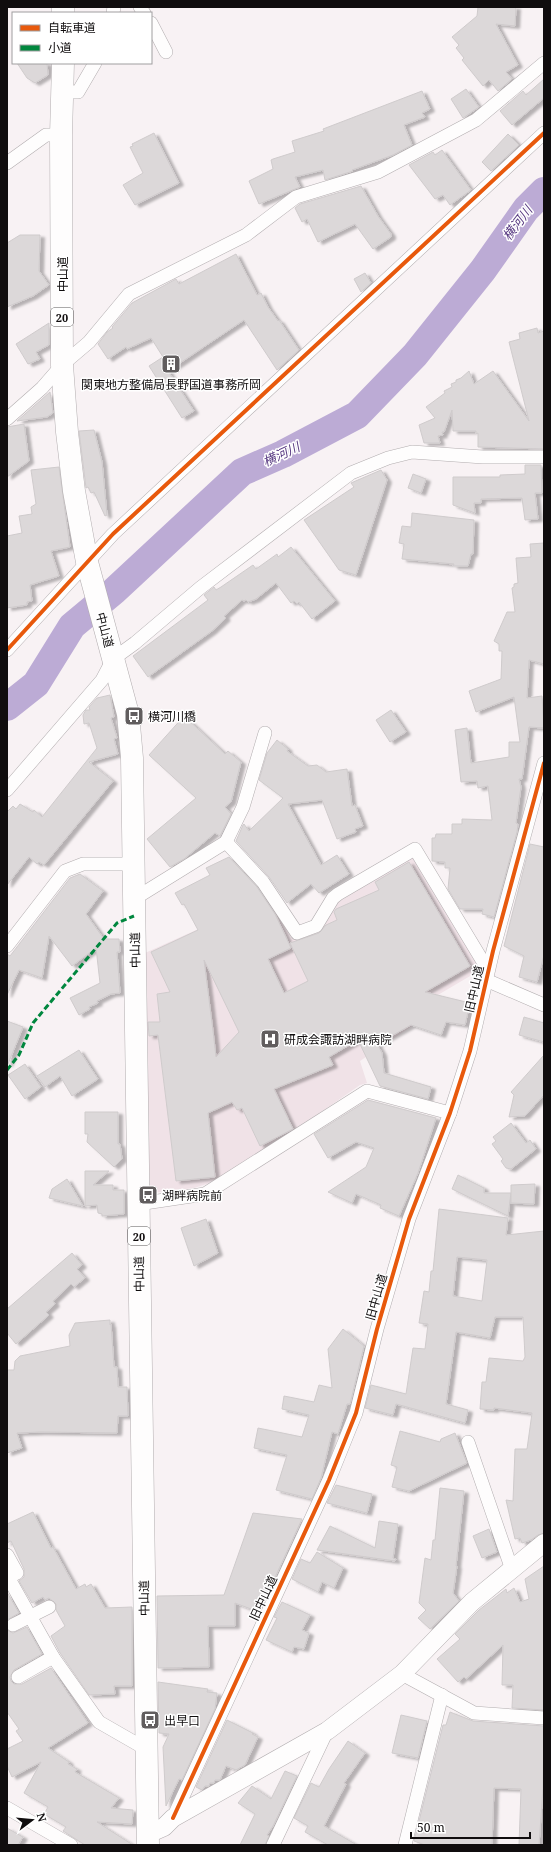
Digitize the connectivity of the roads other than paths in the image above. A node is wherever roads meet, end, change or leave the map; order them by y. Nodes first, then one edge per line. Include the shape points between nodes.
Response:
1 (152, 25) edge
2 (166, 52) dead end
3 (544, 63) edge
4 (63, 64) edge
5 (94, 64) edge
6 (62, 92) junction
7 (544, 133) edge
8 (61, 135) junction
9 (7, 163) edge
10 (62, 365) junction
11 (7, 419) edge
12 (544, 457) edge
13 (88, 565) junction
14 (7, 650) edge
15 (110, 650) junction
16 (265, 733) dead end
17 (544, 763) edge
18 (7, 790) edge
19 (226, 842) junction
20 (133, 864) junction
21 (134, 899) junction
22 (7, 946) edge
23 (487, 975) junction
24 (544, 1005) edge
25 (450, 1113) junction
26 (138, 1204) junction
27 (468, 1442) dead end
28 (544, 1543) edge
29 (7, 1555) edge
30 (512, 1570) junction
31 (8, 1578) edge
32 (49, 1607) dead end
33 (30, 1616) junction
34 (13, 1626) dead end
35 (53, 1657) junction
36 (402, 1674) junction
37 (18, 1677) dead end
38 (442, 1695) junction
39 (544, 1718) edge
40 (327, 1731) junction
41 (146, 1749) junction
42 (7, 1808) edge
43 (173, 1818) junction
44 (148, 1839) edge
45 (275, 1844) edge
46 (71, 1845) edge
47 (405, 1845) edge

1 - 2 street
3 - 10 street via 476,120 378,172 296,198 246,235 129,294 89,342
4 - 6 highway, 中山道 / 20
5 - 6 street via 78,92
6 - 8 highway, 中山道 / 20
7 - 13 street via 114,534
8 - 9 street via 46,135
8 - 10 highway, 中山道 / 20
10 - 11 street via 42,388
10 - 13 highway, 中山道 / 20 via 74,491
12 - 15 street via 483,457 412,452 381,460 351,473 200,588 135,643
13 - 14 street
13 - 15 highway, 中山道 / 20
15 - 18 street via 102,680
15 - 20 highway, 中山道 / 20 via 128,714 132,758
16 - 19 street via 243,807
17 - 23 street, 旧中山道
19 - 21 street
19 - 23 street via 263,882 297,933 316,926 332,898 415,849
20 - 21 highway, 中山道 / 20
20 - 22 street via 83,864 65,870
21 - 26 highway, 中山道 / 20
23 - 24 street
23 - 25 street, 旧中山道 via 470,1050
25 - 26 street via 367,1090 205,1194
25 - 43 street, 旧中山道 via 409,1219 356,1413 329,1480
26 - 41 highway, 中山道 / 20
27 - 30 street
28 - 30 street
29 - 31 street via 17,1573
30 - 36 street via 472,1602
31 - 33 street
32 - 33 street
33 - 34 street
33 - 35 street
35 - 37 street
35 - 41 street via 99,1722
36 - 38 street
36 - 40 street
38 - 39 street via 474,1713
38 - 47 street
40 - 43 street
40 - 45 street
41 - 44 highway, 中山道 / 20
42 - 46 street
43 - 44 street

